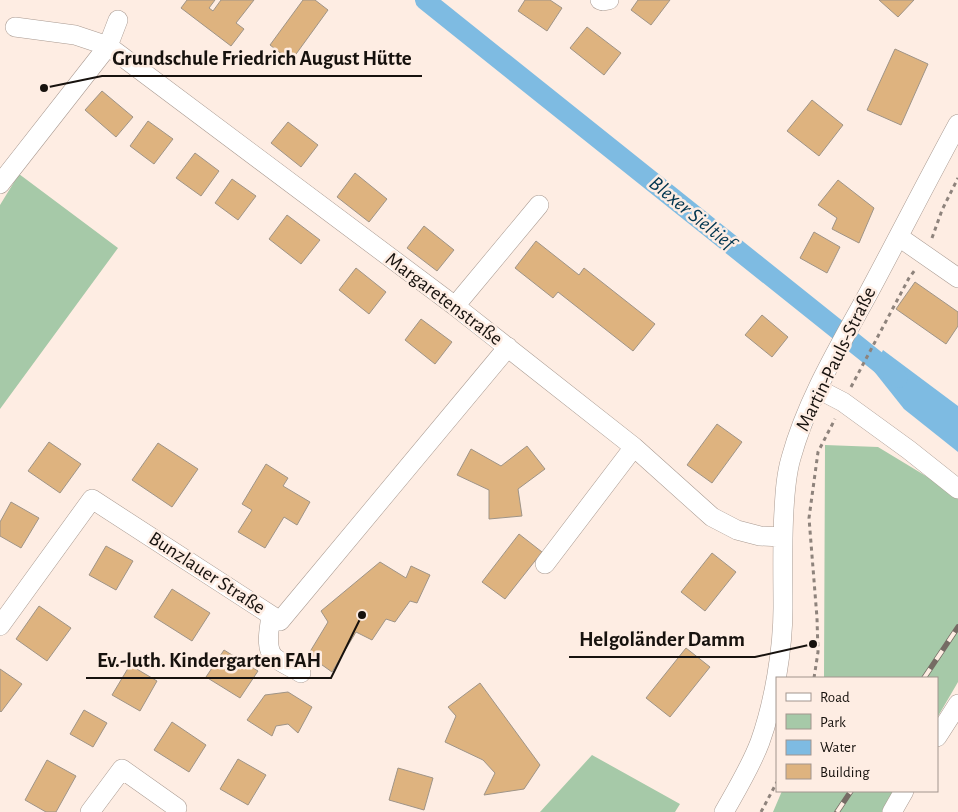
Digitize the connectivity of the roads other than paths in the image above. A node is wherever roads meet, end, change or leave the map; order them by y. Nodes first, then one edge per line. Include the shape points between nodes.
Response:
1 (600, 0) edge
2 (608, 0) edge
3 (118, 20) dead end
4 (15, 28) dead end
5 (108, 46) junction
6 (958, 124) edge
7 (951, 154) edge
8 (0, 184) edge
9 (539, 205) dead end
10 (899, 237) junction
11 (958, 278) edge
12 (455, 306) junction
13 (508, 348) junction
14 (818, 389) junction
15 (634, 447) junction
16 (958, 489) edge
17 (782, 537) junction
18 (545, 564) dead end
19 (271, 615) junction
20 (0, 626) edge
21 (301, 673) dead end
22 (776, 677) edge
23 (776, 678) edge
24 (958, 704) edge
25 (938, 735) edge
26 (903, 792) edge
27 (177, 808) dead end
28 (90, 812) edge
29 (724, 812) edge
30 (892, 812) edge

1 - 2 street
3 - 5 street
4 - 5 street, Margaretenstraße via 75,35
5 - 8 street
5 - 12 street, Margaretenstraße
6 - 7 street, Martin-Pauls-Straße
7 - 10 street, Martin-Pauls-Straße
9 - 12 street
10 - 11 street
10 - 14 street, Martin-Pauls-Straße
12 - 13 street, Margaretenstraße
13 - 15 street, Margaretenstraße
13 - 19 street, Bunzlauer Straße via 280,621
14 - 16 street via 843,402
14 - 17 street, Martin-Pauls-Straße via 798,436 786,479
15 - 17 street, Margaretenstraße via 712,517 736,530
15 - 18 street
17 - 22 street, Martin-Pauls-Straße via 782,641
19 - 20 street, Bunzlauer Straße via 92,499
19 - 21 street via 269,649 274,658
23 - 29 street, Martin-Pauls-Straße via 760,742
24 - 25 street
26 - 30 street
27 - 28 street via 122,769

